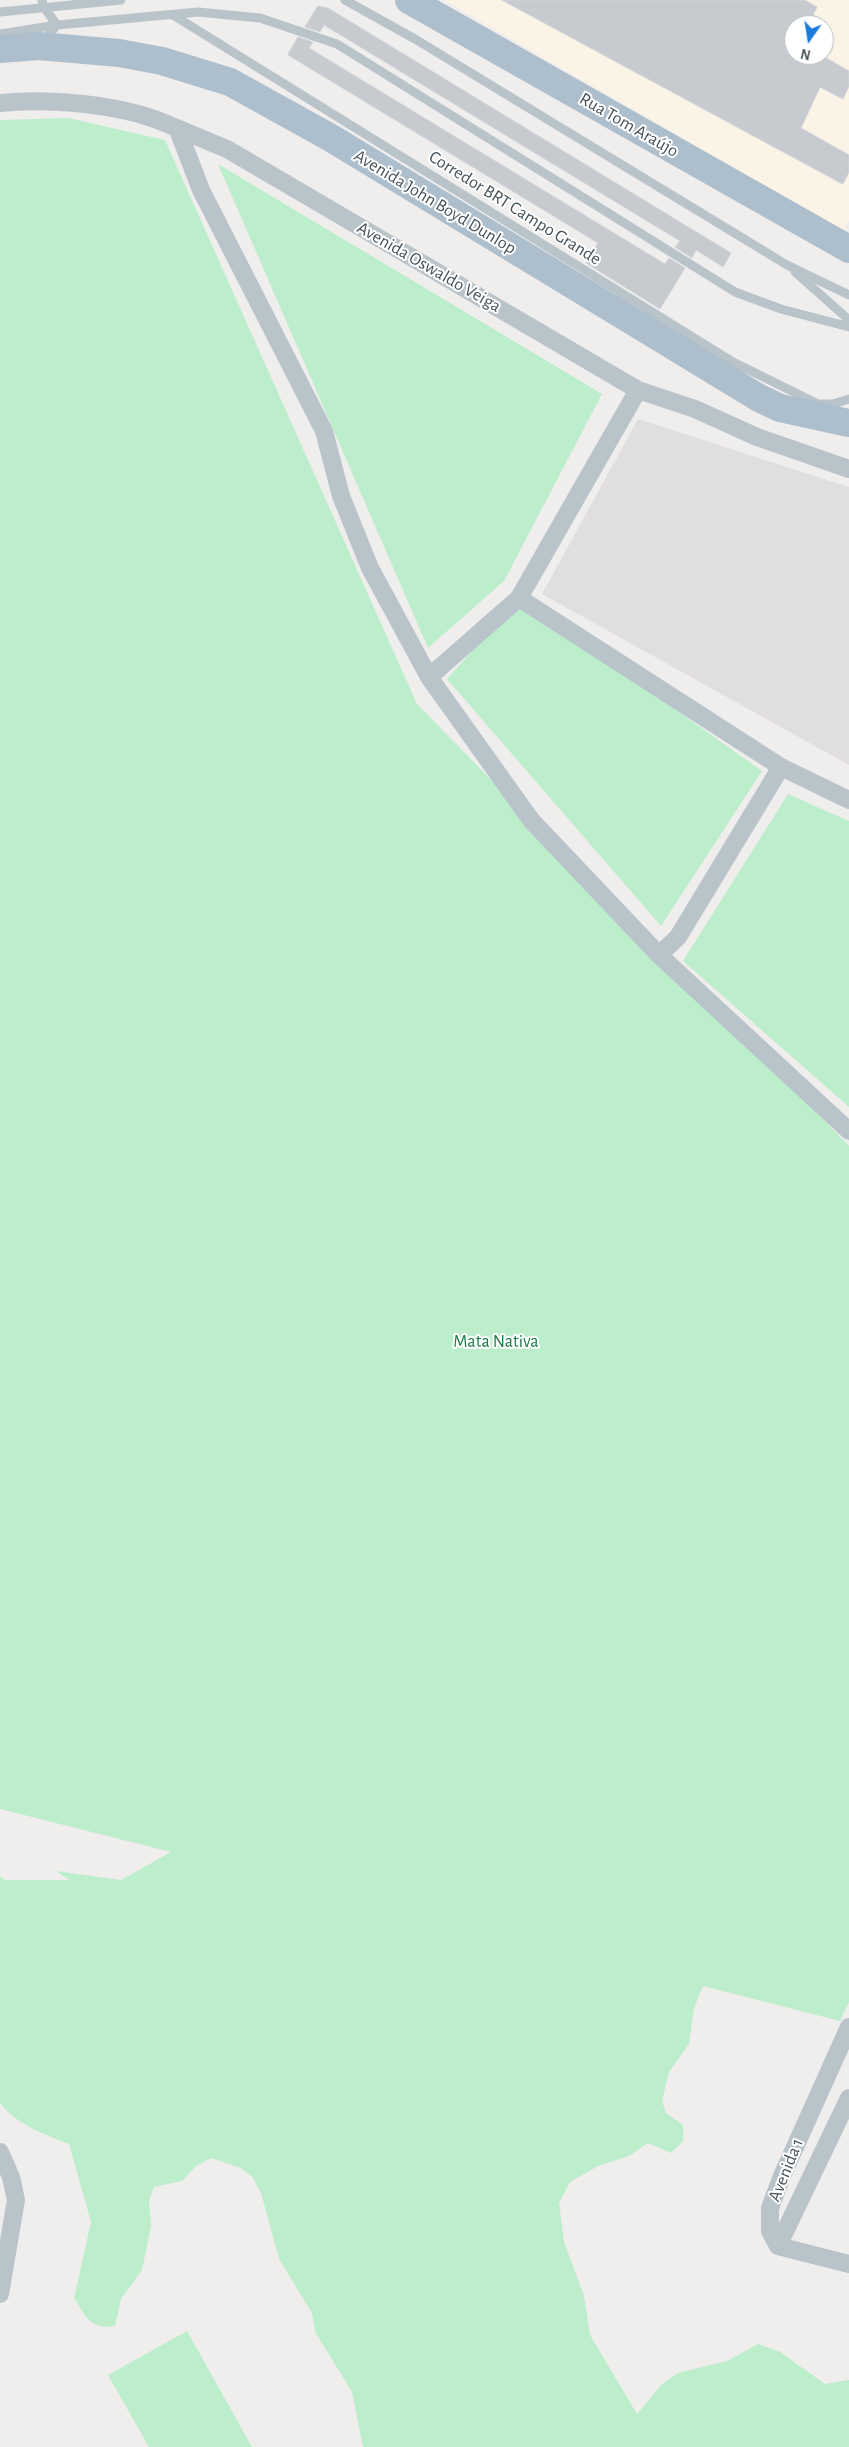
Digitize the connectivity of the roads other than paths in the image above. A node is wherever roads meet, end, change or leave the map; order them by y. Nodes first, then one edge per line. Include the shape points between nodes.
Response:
1 (120, 0) edge
2 (345, 0) edge
3 (409, 0) edge
4 (42, 3) edge
5 (0, 12) edge
6 (173, 15) junction
7 (57, 25) junction
8 (0, 34) edge
9 (40, 46) junction
10 (0, 49) edge
11 (0, 103) edge
12 (178, 130) junction
13 (847, 244) edge
14 (787, 265) junction
15 (849, 295) edge
16 (849, 320) edge
17 (849, 327) edge
18 (638, 390) junction
19 (849, 399) edge
20 (849, 423) edge
21 (849, 469) edge
22 (519, 598) junction
23 (429, 677) junction
24 (781, 767) junction
25 (849, 800) edge
26 (659, 955) junction
27 (849, 1131) edge
28 (849, 2027) edge
29 (849, 2098) edge
30 (0, 2152) edge
31 (778, 2246) junction
32 (849, 2264) edge
33 (0, 2294) edge

1 - 4 lane
2 - 14 lane via 415,39
3 - 13 main road, Rua Tom Araújo
4 - 5 lane
4 - 7 lane
6 - 7 lane
6 - 17 lane via 198,12 260,18 337,44 735,292 781,309
6 - 19 lane, Corredor BRT Campo Grande via 733,362 818,404
7 - 8 lane
7 - 9 lane
9 - 10 main road, Avenida John Boyd Dunlop
9 - 20 main road, Avenida John Boyd Dunlop via 119,53 230,82 331,138 759,398 780,408
11 - 12 street, Avenida Oswaldo Veiga via 62,103 103,108 167,123
12 - 18 street, Avenida Oswaldo Veiga via 227,149
12 - 23 street via 201,190 324,431 341,496 370,568
14 - 15 lane
14 - 16 lane
18 - 21 street, Avenida Oswaldo Veiga
18 - 22 street
22 - 23 street
22 - 24 street
23 - 26 street via 530,820
24 - 25 street
24 - 26 street via 678,937
26 - 27 street
28 - 31 street, Avenida 1 via 770,2208 770,2231
29 - 31 street, Avenida 1
30 - 33 street via 11,2177 16,2200
31 - 32 street

